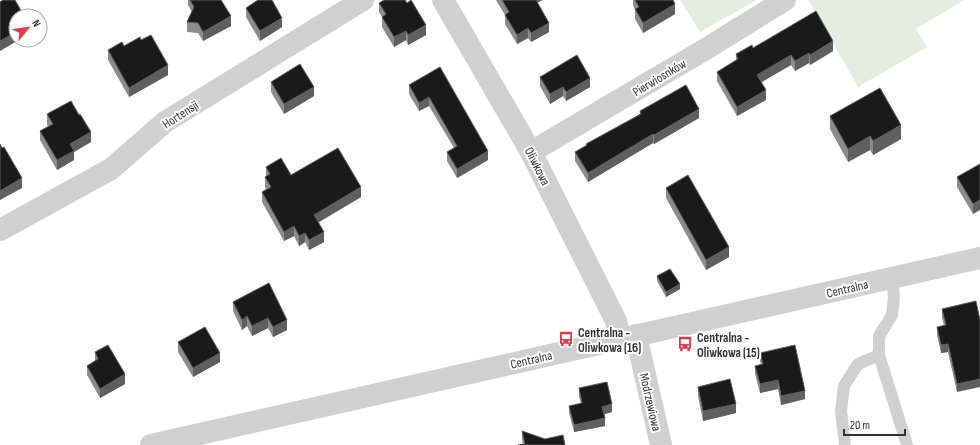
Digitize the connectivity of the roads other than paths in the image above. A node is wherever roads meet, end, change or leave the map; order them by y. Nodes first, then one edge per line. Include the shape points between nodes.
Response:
1 (363, 0) edge
2 (443, 0) edge
3 (785, 0) edge
4 (531, 152) junction
5 (0, 230) edge
6 (980, 258) edge
7 (892, 278) junction
8 (628, 337) junction
9 (879, 355) junction
10 (151, 445) edge
11 (661, 445) edge
12 (845, 445) edge
13 (907, 445) edge

1 - 5 street, Hortensji via 165,122 111,168
2 - 4 street, Oliwkowa
3 - 4 street, Pierwiosnków
4 - 8 street, Oliwkowa via 616,321
6 - 7 street, Centralna
7 - 8 street, Centralna
7 - 9 lane via 892,315 879,336
8 - 10 street, Centralna
8 - 11 street, Modrzewiowa
9 - 12 lane via 858,364 844,386 841,412
9 - 13 lane

